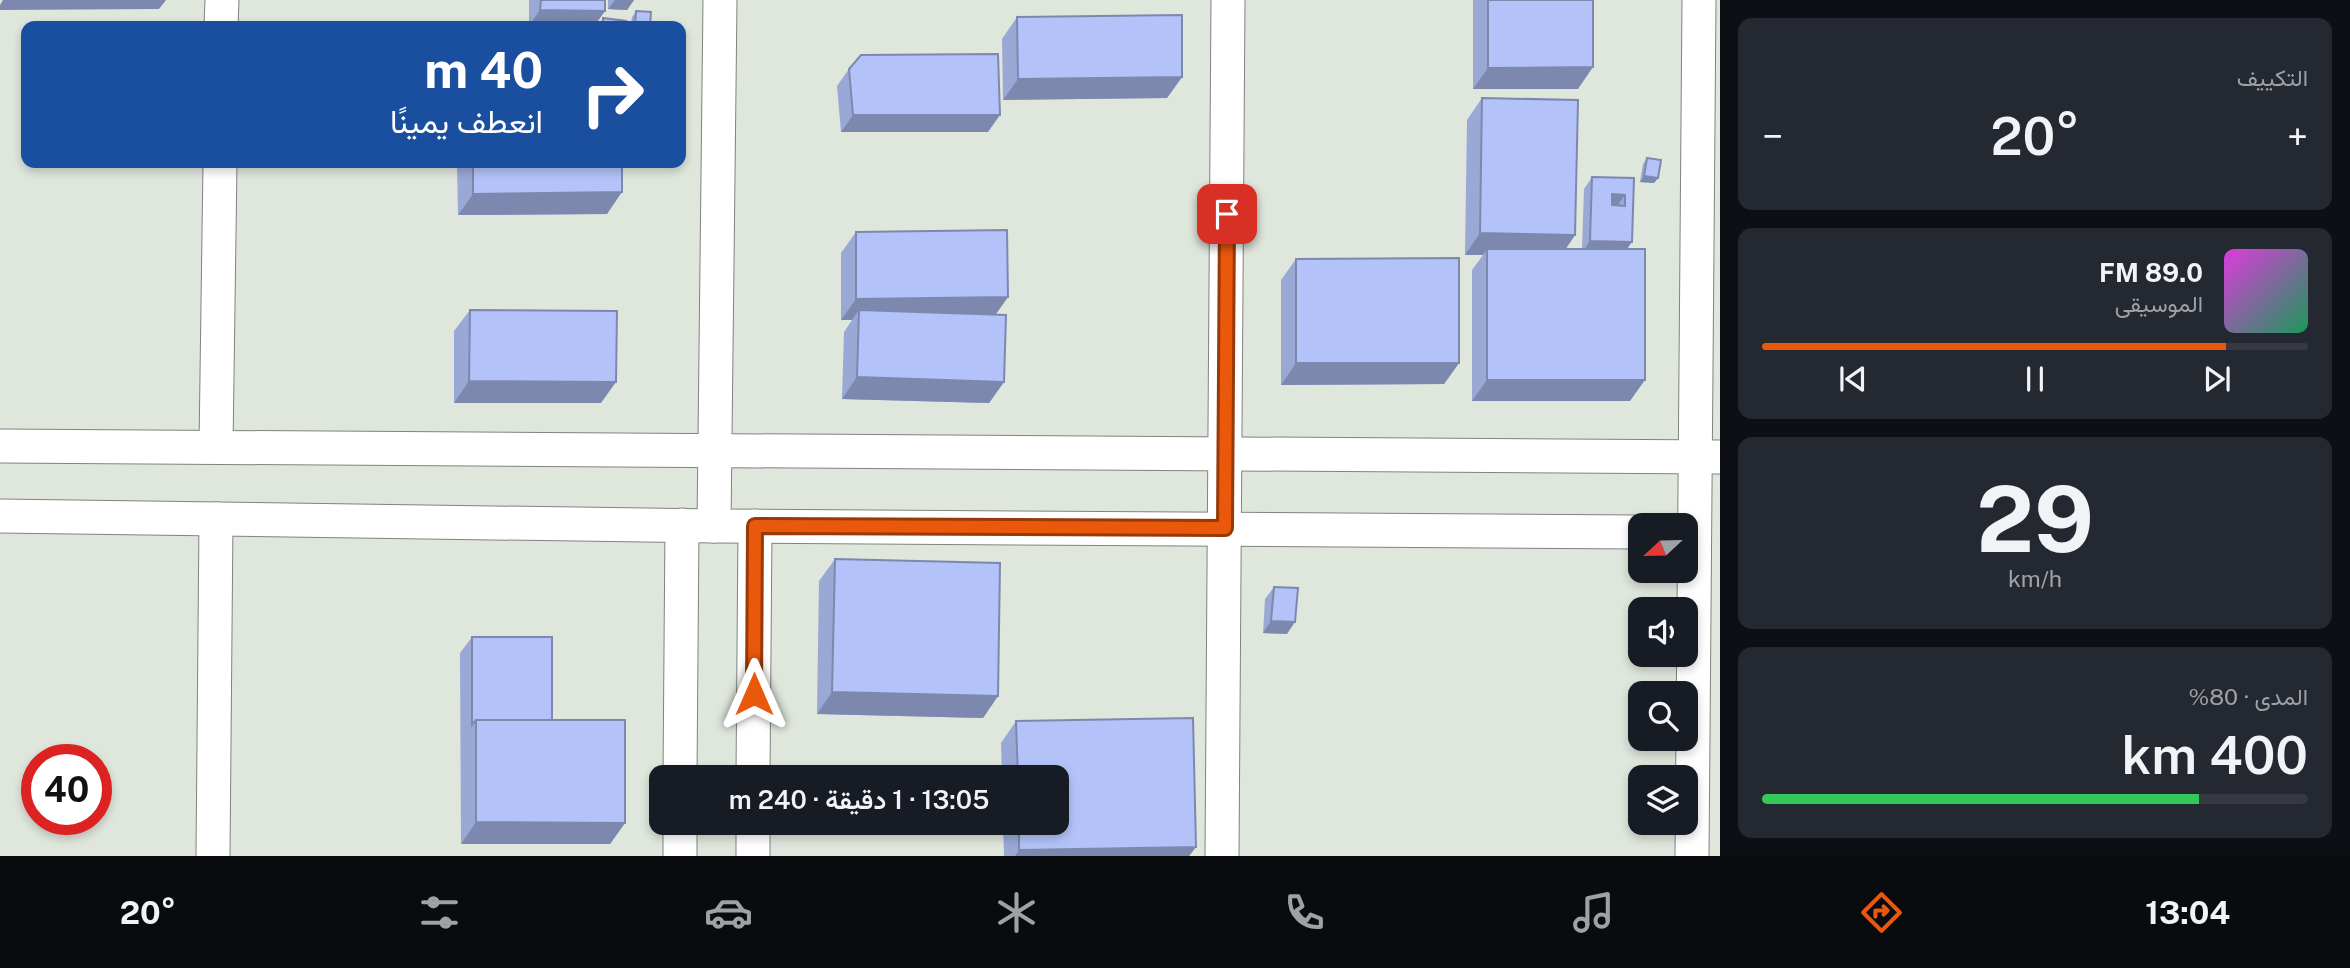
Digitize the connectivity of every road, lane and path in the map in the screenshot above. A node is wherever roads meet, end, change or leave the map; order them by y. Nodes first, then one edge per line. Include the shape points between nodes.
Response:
1 (222, 0) edge
2 (720, 0) edge
3 (1228, 0) edge
4 (1699, 0) edge
5 (221, 21) edge
6 (220, 168) edge
7 (0, 446) edge
8 (216, 447) junction
9 (715, 451) junction
10 (1225, 454) junction
11 (1708, 457) edge
12 (0, 516) edge
13 (216, 519) junction
14 (698, 526) junction
15 (755, 526) junction
16 (1225, 528) junction
17 (1628, 532) edge
18 (1700, 533) edge
19 (681, 765) edge
20 (753, 765) edge
21 (680, 835) edge
22 (753, 835) edge
23 (213, 856) edge
24 (680, 856) edge
25 (753, 856) edge
26 (1222, 856) edge
27 (1692, 856) edge

1 - 5 street
2 - 9 street
3 - 10 street
4 - 11 street
6 - 8 street
7 - 8 street
8 - 9 street
9 - 10 street
9 - 14 street
10 - 11 street
10 - 16 street
11 - 18 street
12 - 13 street
13 - 14 street
13 - 23 street
14 - 15 street
14 - 19 street
15 - 16 street
15 - 20 street
16 - 17 street
16 - 26 street
18 - 27 street
21 - 24 street
22 - 25 street

